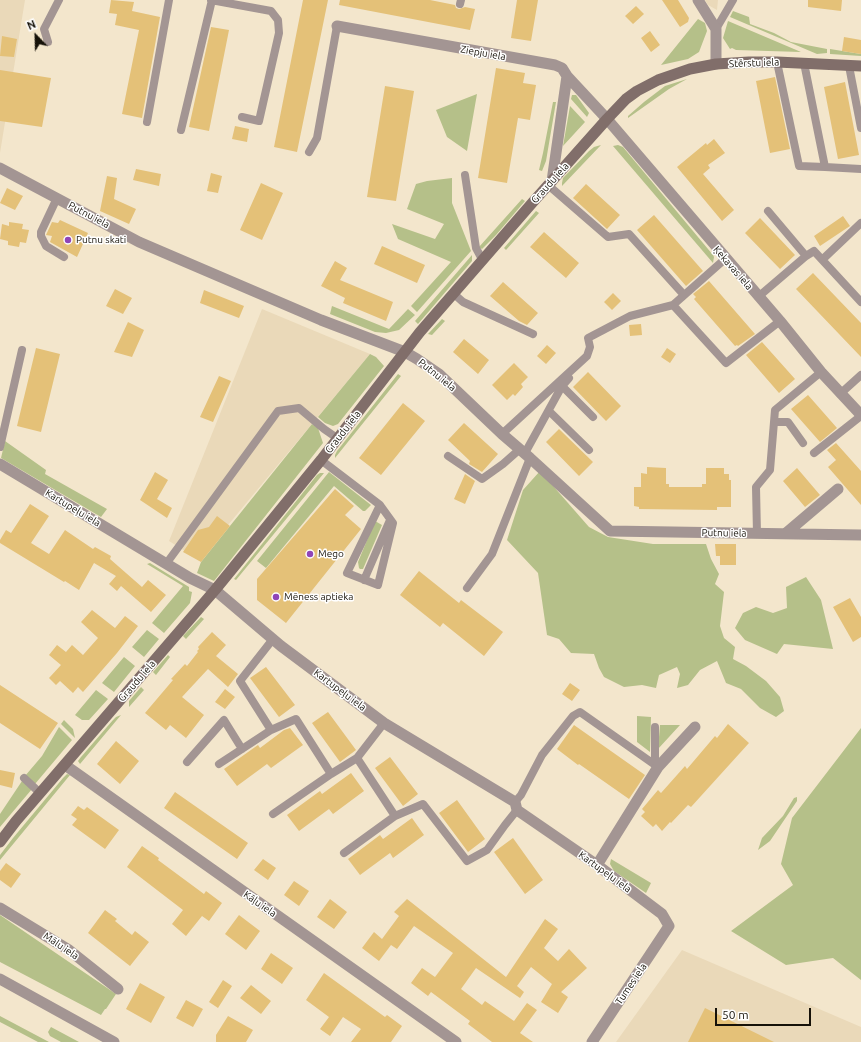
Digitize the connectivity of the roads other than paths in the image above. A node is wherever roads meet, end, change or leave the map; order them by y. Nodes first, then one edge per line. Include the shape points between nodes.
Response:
1 (59, 0) edge
2 (169, 0) edge
3 (212, 0) edge
4 (698, 0) edge
5 (732, 0) edge
6 (337, 26) joint
7 (716, 29) junction
8 (48, 42) dead end
9 (776, 62) junction
10 (804, 62) junction
11 (716, 64) junction
12 (849, 66) junction
13 (861, 66) edge
14 (567, 76) junction
15 (242, 117) dead end
16 (607, 119) junction
17 (147, 122) dead end
18 (861, 128) edge
19 (181, 130) dead end
20 (309, 152) dead end
21 (0, 168) edge
22 (825, 168) junction
23 (861, 169) edge
24 (465, 175) dead end
25 (550, 183) junction
26 (57, 198) junction
27 (768, 211) dead end
28 (861, 223) edge
29 (64, 256) dead end
30 (806, 256) junction
31 (725, 259) junction
32 (823, 260) junction
33 (483, 261) junction
34 (454, 294) junction
35 (684, 295) junction
36 (758, 297) junction
37 (861, 302) edge
38 (673, 305) junction
39 (780, 321) junction
40 (533, 334) dead end
41 (22, 350) dead end
42 (405, 352) junction
43 (582, 366) dead end
44 (821, 372) junction
45 (861, 375) edge
46 (562, 386) junction
47 (840, 394) junction
48 (548, 411) junction
49 (861, 416) edge
50 (593, 417) dead end
51 (774, 422) junction
52 (502, 434) junction
53 (337, 438) junction
54 (803, 443) dead end
55 (0, 447) edge
56 (589, 450) dead end
57 (525, 453) junction
58 (814, 453) dead end
59 (448, 456) dead end
60 (321, 460) junction
61 (0, 464) edge
62 (838, 489) dead end
63 (380, 505) junction
64 (390, 519) junction
65 (757, 534) junction
66 (785, 534) junction
67 (861, 535) edge
68 (166, 564) junction
69 (364, 580) junction
70 (467, 588) dead end
71 (215, 590) junction
72 (273, 639) junction
73 (384, 724) junction
74 (655, 727) dead end
75 (695, 727) dead end
76 (271, 730) junction
77 (242, 749) junction
78 (357, 758) junction
79 (187, 762) dead end
80 (219, 764) dead end
81 (65, 765) junction
82 (656, 766) junction
83 (331, 774) junction
84 (24, 778) dead end
85 (40, 793) junction
86 (516, 806) junction
87 (273, 814) dead end
88 (395, 816) junction
89 (0, 842) edge
90 (344, 853) dead end
91 (597, 865) junction
92 (0, 908) edge
93 (669, 926) joint
94 (0, 979) edge
95 (118, 989) dead end
96 (114, 1042) edge
97 (456, 1042) edge
98 (592, 1042) edge

1 - 8 lane via 44,29
2 - 17 lane
3 - 15 lane via 271,11 278,20 279,33 259,121
3 - 19 lane
4 - 7 street
5 - 7 lane
6 - 14 street, Ziepju iela via 556,65 562,68
6 - 20 lane via 317,138
7 - 11 street, Stērstu iela
9 - 10 main road, Stērstu iela
9 - 11 main road, Stērstu iela
9 - 22 lane via 798,166
10 - 12 main road, Stērstu iela
10 - 22 lane
11 - 16 main road, Graudu iela via 690,69 658,80 626,99
12 - 13 main road, Stērstu iela
12 - 18 lane
14 - 16 street, Ziepju iela
14 - 25 street
16 - 25 main road, Graudu iela
16 - 31 street, Ķekavas iela
21 - 26 street, Putnu iela
22 - 23 lane
24 - 33 lane via 476,248
25 - 33 main road, Graudu iela
25 - 35 lane via 608,237 629,234
26 - 29 lane via 41,236 46,246
26 - 42 street, Putnu iela via 139,242 321,320
27 - 30 lane
28 - 32 lane
30 - 32 lane via 814,251
30 - 36 lane
31 - 35 lane
31 - 36 street, Ķekavas iela
32 - 37 lane
33 - 34 main road, Graudu iela
34 - 40 lane via 463,302
34 - 42 main road, Graudu iela
35 - 38 lane
36 - 39 street, Ķekavas iela
38 - 39 lane via 726,363
38 - 52 lane via 630,316 588,338 590,347 587,356
39 - 44 street, Ķekavas iela
41 - 55 lane
42 - 52 street, Putnu iela via 418,358 439,374
42 - 53 main road, Graudu iela
43 - 46 lane
44 - 47 street, Ķekavas iela
44 - 51 lane via 775,410
45 - 47 lane
46 - 48 lane
46 - 50 lane
47 - 49 street, Ķekavas iela
48 - 56 lane
48 - 57 lane
49 - 58 lane
51 - 54 lane via 788,422
51 - 65 lane via 770,470 756,487
52 - 57 street, Putnu iela
53 - 60 main road, Graudu iela
53 - 68 lane via 299,408 278,411
57 - 59 lane via 482,479
57 - 65 street, Putnu iela via 610,531
57 - 70 lane via 492,554
60 - 63 lane
60 - 71 main road, Graudu iela
61 - 68 street, Kartupeļu iela
62 - 66 street
63 - 64 lane
63 - 69 lane via 347,573
64 - 69 lane
64 - 69 lane via 393,523 378,585
65 - 66 street, Putnu iela
66 - 67 street, Putnu iela
68 - 71 street, Kartupeļu iela
71 - 72 street, Kartupeļu iela
71 - 81 main road, Graudu iela
72 - 73 street, Kartupeļu iela
72 - 76 lane via 240,681
73 - 78 lane
73 - 86 street, Kartupeļu iela
74 - 82 lane
75 - 82 street
76 - 77 lane
76 - 83 lane via 296,719
77 - 79 lane via 224,720
77 - 80 lane
78 - 83 lane
78 - 88 lane
81 - 85 main road, Graudu iela
81 - 97 street, Kāļu iela
82 - 86 lane via 580,712 573,716 542,755
82 - 91 street
83 - 87 lane
84 - 85 lane
85 - 89 main road, Graudu iela
86 - 88 lane via 487,850 467,861 423,804
86 - 91 street, Kartupeļu iela
88 - 90 lane
91 - 93 street, Kartupeļu iela via 662,914
92 - 95 street, Mālu iela via 69,950
93 - 98 street, Tumes iela
94 - 96 street

